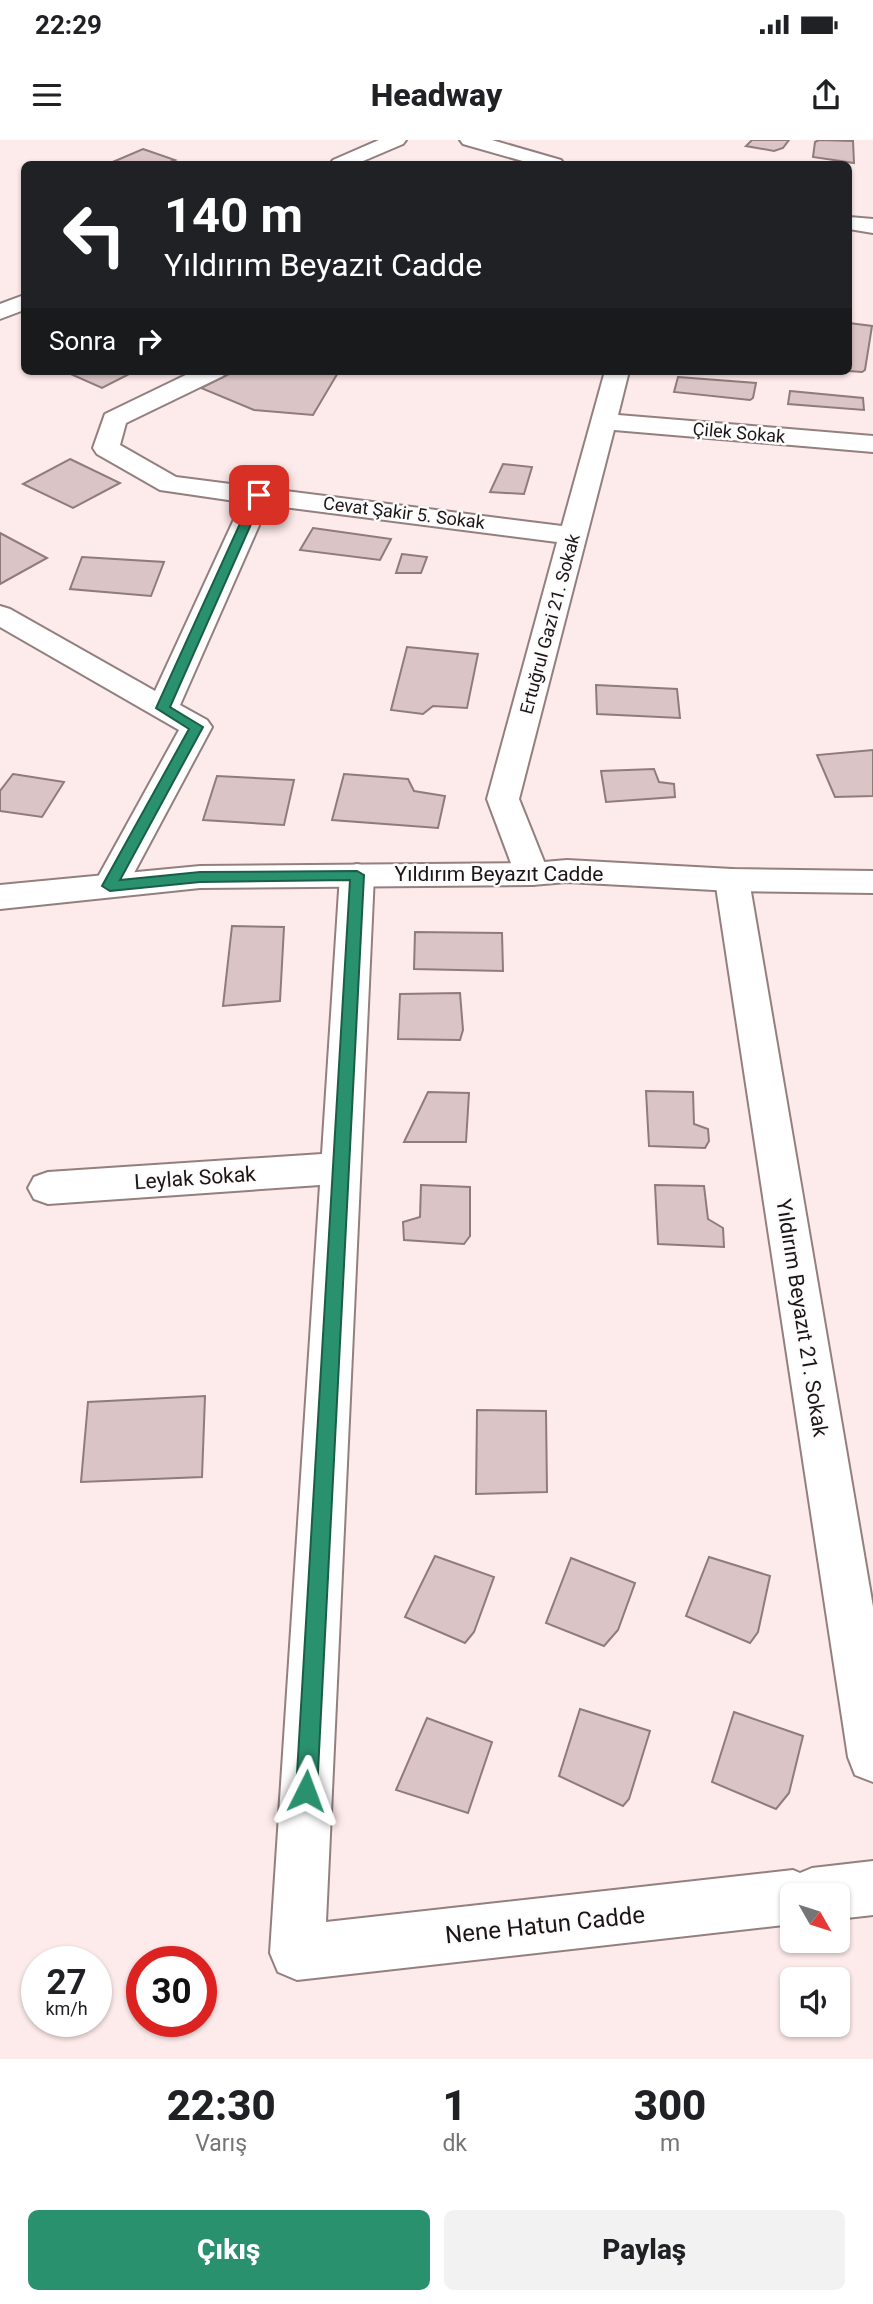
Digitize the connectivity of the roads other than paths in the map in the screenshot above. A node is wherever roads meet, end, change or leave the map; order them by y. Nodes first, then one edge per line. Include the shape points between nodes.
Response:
1 (396, 140) edge
2 (470, 140) edge
3 (347, 161) edge
4 (544, 161) edge
5 (852, 223) edge
6 (873, 226) edge
7 (21, 303) edge
8 (0, 312) edge
9 (206, 375) edge
10 (616, 375) edge
11 (604, 421) junction
12 (873, 444) edge
13 (259, 495) junction
14 (573, 536) junction
15 (0, 615) edge
16 (163, 708) junction
17 (532, 874) junction
18 (357, 875) junction
19 (732, 880) junction
20 (873, 883) edge
21 (110, 886) junction
22 (0, 897) edge
23 (341, 1168) junction
24 (48, 1188) dead end
25 (873, 1757) edge
26 (873, 1888) edge
27 (850, 1891) edge
28 (780, 1898) edge

1 - 3 street
2 - 4 street
5 - 6 street
7 - 8 street
9 - 13 street, Cevat Şakir 5. Sokak via 114,419 106,448 169,484
10 - 11 street, Ertuğrul Gazi 21. Sokak
11 - 12 street, Çilek Sokak
11 - 14 street, Ertuğrul Gazi 21. Sokak
13 - 14 street, Cevat Şakir 5. Sokak
13 - 16 street
14 - 17 street, Ertuğrul Gazi 21. Sokak via 503,799
15 - 16 street
16 - 21 street via 196,727
17 - 18 street, Yıldırım Beyazıt Cadde
17 - 19 street, Yıldırım Beyazıt Cadde via 567,871
18 - 21 street, Yıldırım Beyazıt Cadde via 200,877
18 - 23 street
19 - 20 street, Yıldırım Beyazıt Cadde
19 - 25 street, Yıldırım Beyazıt 21. Sokak
21 - 22 street, Yıldırım Beyazıt Cadde
23 - 24 street, Leylak Sokak
23 - 28 street, Nene Hatun Cadde via 297,1953
26 - 27 street

